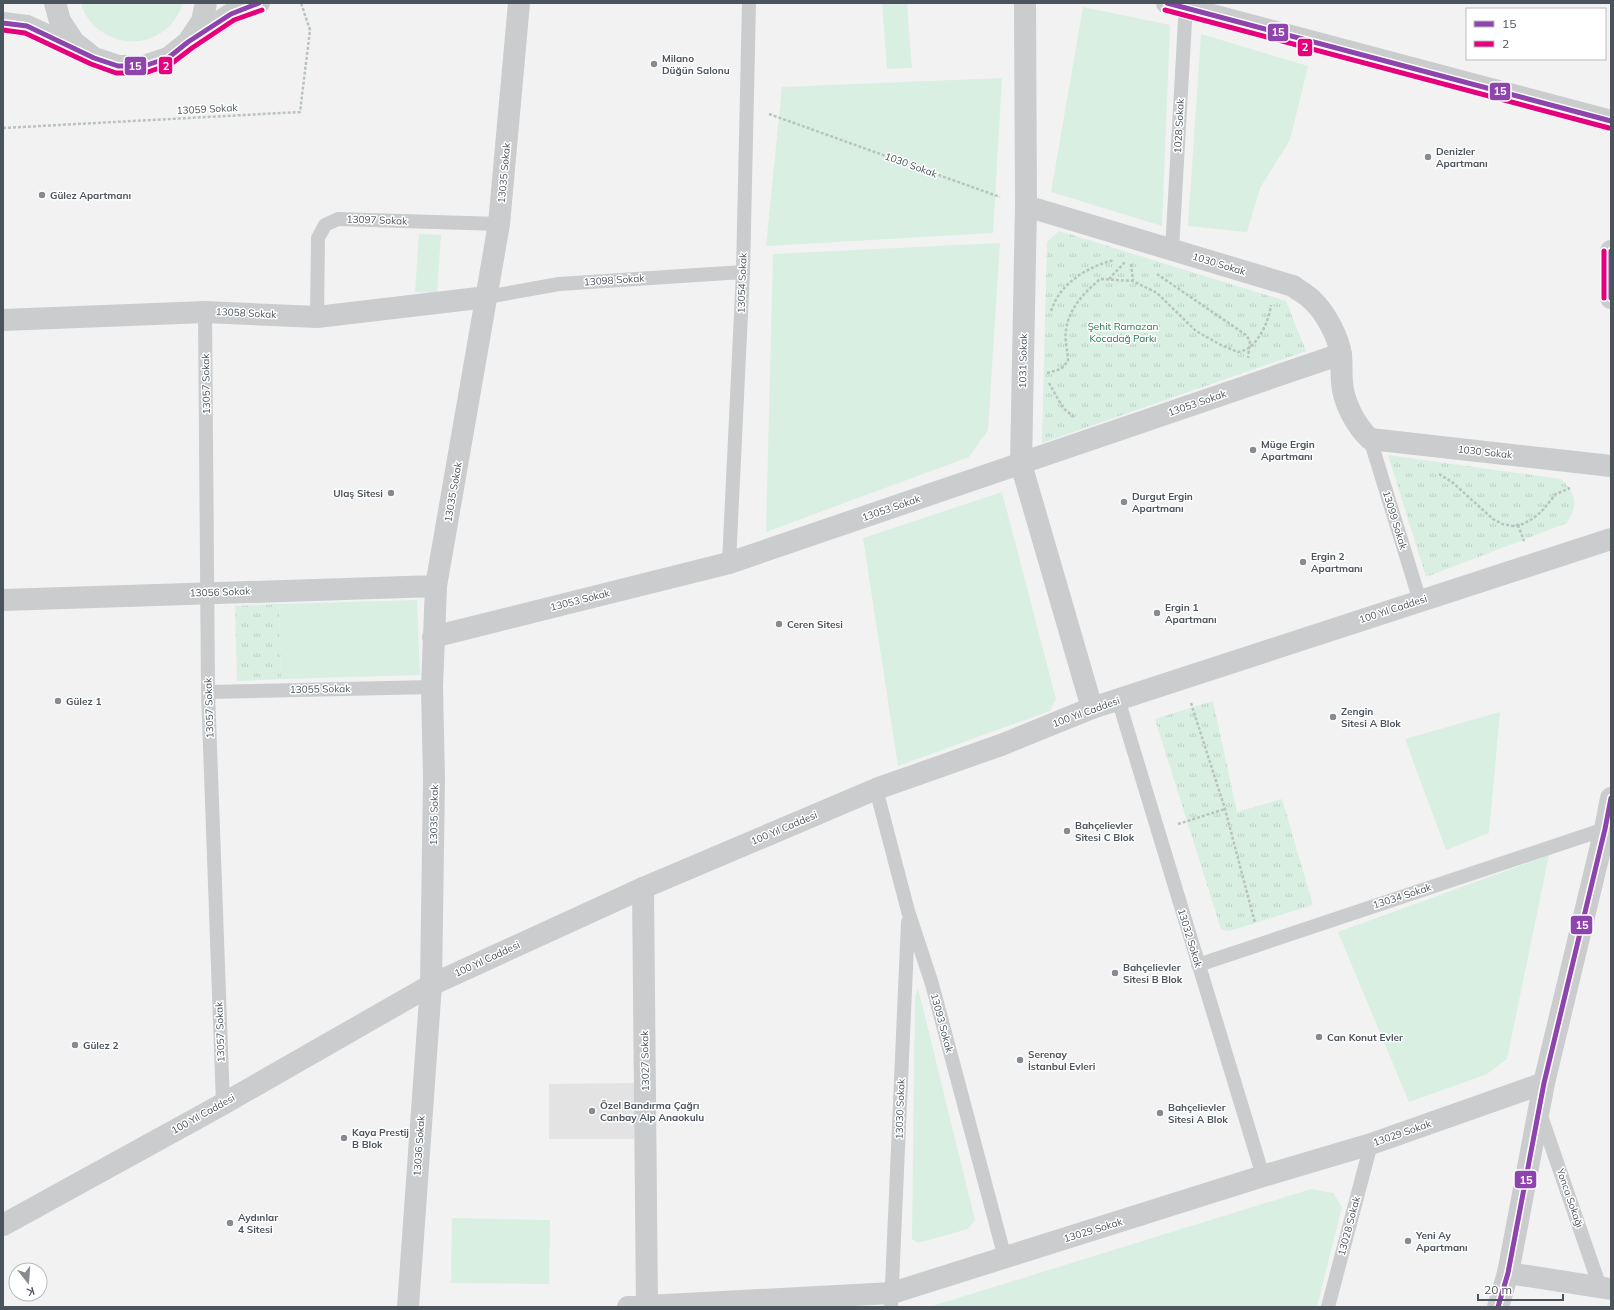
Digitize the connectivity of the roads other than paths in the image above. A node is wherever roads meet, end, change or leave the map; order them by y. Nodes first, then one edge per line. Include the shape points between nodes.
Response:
1 (55, 3) edge
2 (206, 3) edge
3 (259, 3) edge
4 (519, 3) edge
5 (749, 3) edge
6 (1025, 3) edge
7 (1180, 4) edge
8 (3, 24) edge
9 (188, 42) junction
10 (94, 58) junction
11 (1611, 121) edge
12 (1026, 206) junction
13 (499, 224) junction
14 (1172, 250) junction
15 (1611, 251) edge
16 (742, 272) junction
17 (487, 297) junction
18 (1611, 298) edge
19 (205, 312) junction
20 (317, 317) junction
21 (3, 320) edge
22 (1341, 354) junction
23 (1370, 439) junction
24 (1021, 464) junction
25 (1611, 466) edge
26 (1611, 539) edge
27 (729, 563) junction
28 (436, 586) junction
29 (207, 592) junction
30 (3, 600) edge
31 (1420, 601) junction
32 (433, 637) junction
33 (432, 687) junction
34 (208, 692) junction
35 (1118, 699) junction
36 (1092, 708) junction
37 (876, 789) junction
38 (1611, 798) edge
39 (1605, 829) junction
40 (643, 888) junction
41 (908, 911) junction
42 (1198, 965) junction
43 (431, 985) junction
44 (1544, 1083) junction
45 (223, 1104) junction
46 (1539, 1110) junction
47 (1370, 1144) junction
48 (1263, 1176) junction
49 (3, 1225) edge
50 (1005, 1258) junction
51 (1508, 1273) junction
52 (1605, 1288) edge
53 (892, 1300) edge
54 (641, 1306) edge
55 (408, 1307) edge
56 (1328, 1307) edge
57 (1498, 1307) edge

1 - 10 street via 60,22 74,42
2 - 9 street via 202,21
3 - 9 street via 231,14
4 - 13 street, 13035 Sokak
5 - 16 lane, 13054 Sokak
6 - 12 street, 1031 Sokak
7 - 11 street
7 - 14 lane, 1028 Sokak
8 - 10 street via 27,26
9 - 10 street via 168,58 144,66 118,66
12 - 14 street, 1030 Sokak
12 - 24 street, 1031 Sokak
13 - 17 street, 13035 Sokak
13 - 20 lane, 13097 Sokak via 338,219 325,225 318,238
14 - 22 street, 1030 Sokak via 1293,286 1313,300 1336,337
15 - 18 main road
16 - 17 lane, 13098 Sokak via 559,284
16 - 27 lane, 13054 Sokak
17 - 20 street, 13058 Sokak
17 - 28 street, 13035 Sokak
19 - 20 street, 13058 Sokak
19 - 21 street, 13058 Sokak
19 - 29 lane, 13057 Sokak
22 - 23 street, 1030 Sokak via 1344,395 1358,424
22 - 24 street, 13053 Sokak
23 - 25 street, 1030 Sokak
23 - 31 lane, 13099 Sokak
24 - 27 street, 13053 Sokak
24 - 36 street, 1031 Sokak
26 - 31 street, 100 Yıl Caddesi
27 - 32 street, 13053 Sokak
28 - 29 street, 13056 Sokak
28 - 32 street, 13035 Sokak
29 - 30 street, 13056 Sokak
29 - 34 lane, 13057 Sokak
31 - 35 street, 100 Yıl Caddesi
32 - 33 street, 13035 Sokak
33 - 34 lane, 13055 Sokak
33 - 43 street, 13035 Sokak via 434,779
34 - 45 lane, 13057 Sokak
35 - 36 street, 100 Yıl Caddesi
35 - 42 lane, 13032 Sokak
36 - 37 street, 100 Yıl Caddesi via 1000,745
37 - 40 street, 100 Yıl Caddesi
37 - 41 lane, 13093 Sokak
38 - 39 street
39 - 42 lane, 13034 Sokak
39 - 44 street
40 - 43 street, 100 Yıl Caddesi
40 - 54 street, 13027 Sokak
41 - 50 lane, 13093 Sokak via 932,984
41 - 53 lane, 13030 Sokak
42 - 48 lane, 13032 Sokak
43 - 45 street, 100 Yıl Caddesi
43 - 55 street, 13036 Sokak
44 - 46 street
44 - 47 street, 13029 Sokak
45 - 49 street, 100 Yıl Caddesi
46 - 51 street
46 - 52 lane, Yonca Sokağı
47 - 48 street, 13029 Sokak
47 - 56 lane, 13028 Sokak
48 - 50 street, 13029 Sokak
50 - 53 street, 13029 Sokak
51 - 52 street, Yonca Sokağı
51 - 57 street
53 - 54 street, 13029 Sokak

